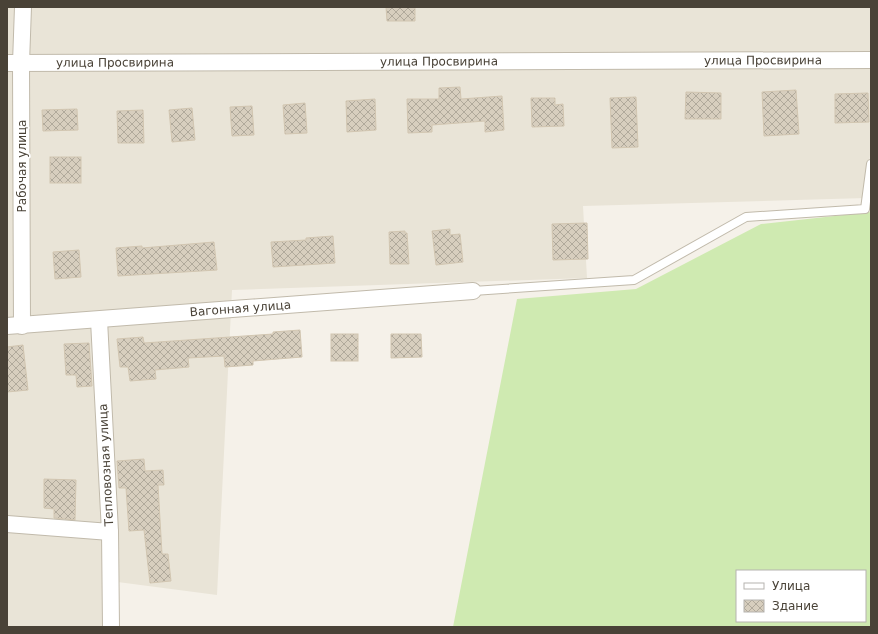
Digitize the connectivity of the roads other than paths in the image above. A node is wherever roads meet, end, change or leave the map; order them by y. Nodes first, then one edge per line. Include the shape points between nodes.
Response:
1 (23, 7) edge
2 (871, 60) edge
3 (14, 63) edge
4 (871, 164) edge
5 (473, 291) joint
6 (99, 320) junction
7 (15, 326) edge
8 (7, 524) edge
9 (110, 532) junction
10 (111, 627) edge

1 - 3 street, Рабочая улица
2 - 3 street, улица Просвирина
3 - 7 street, Рабочая улица
4 - 5 lane via 864,209 746,217 634,280
5 - 6 street, Вагонная улица
6 - 7 street, Вагонная улица
6 - 9 street, Тепловозная улица
8 - 9 street, Тепловозная улица
9 - 10 street

